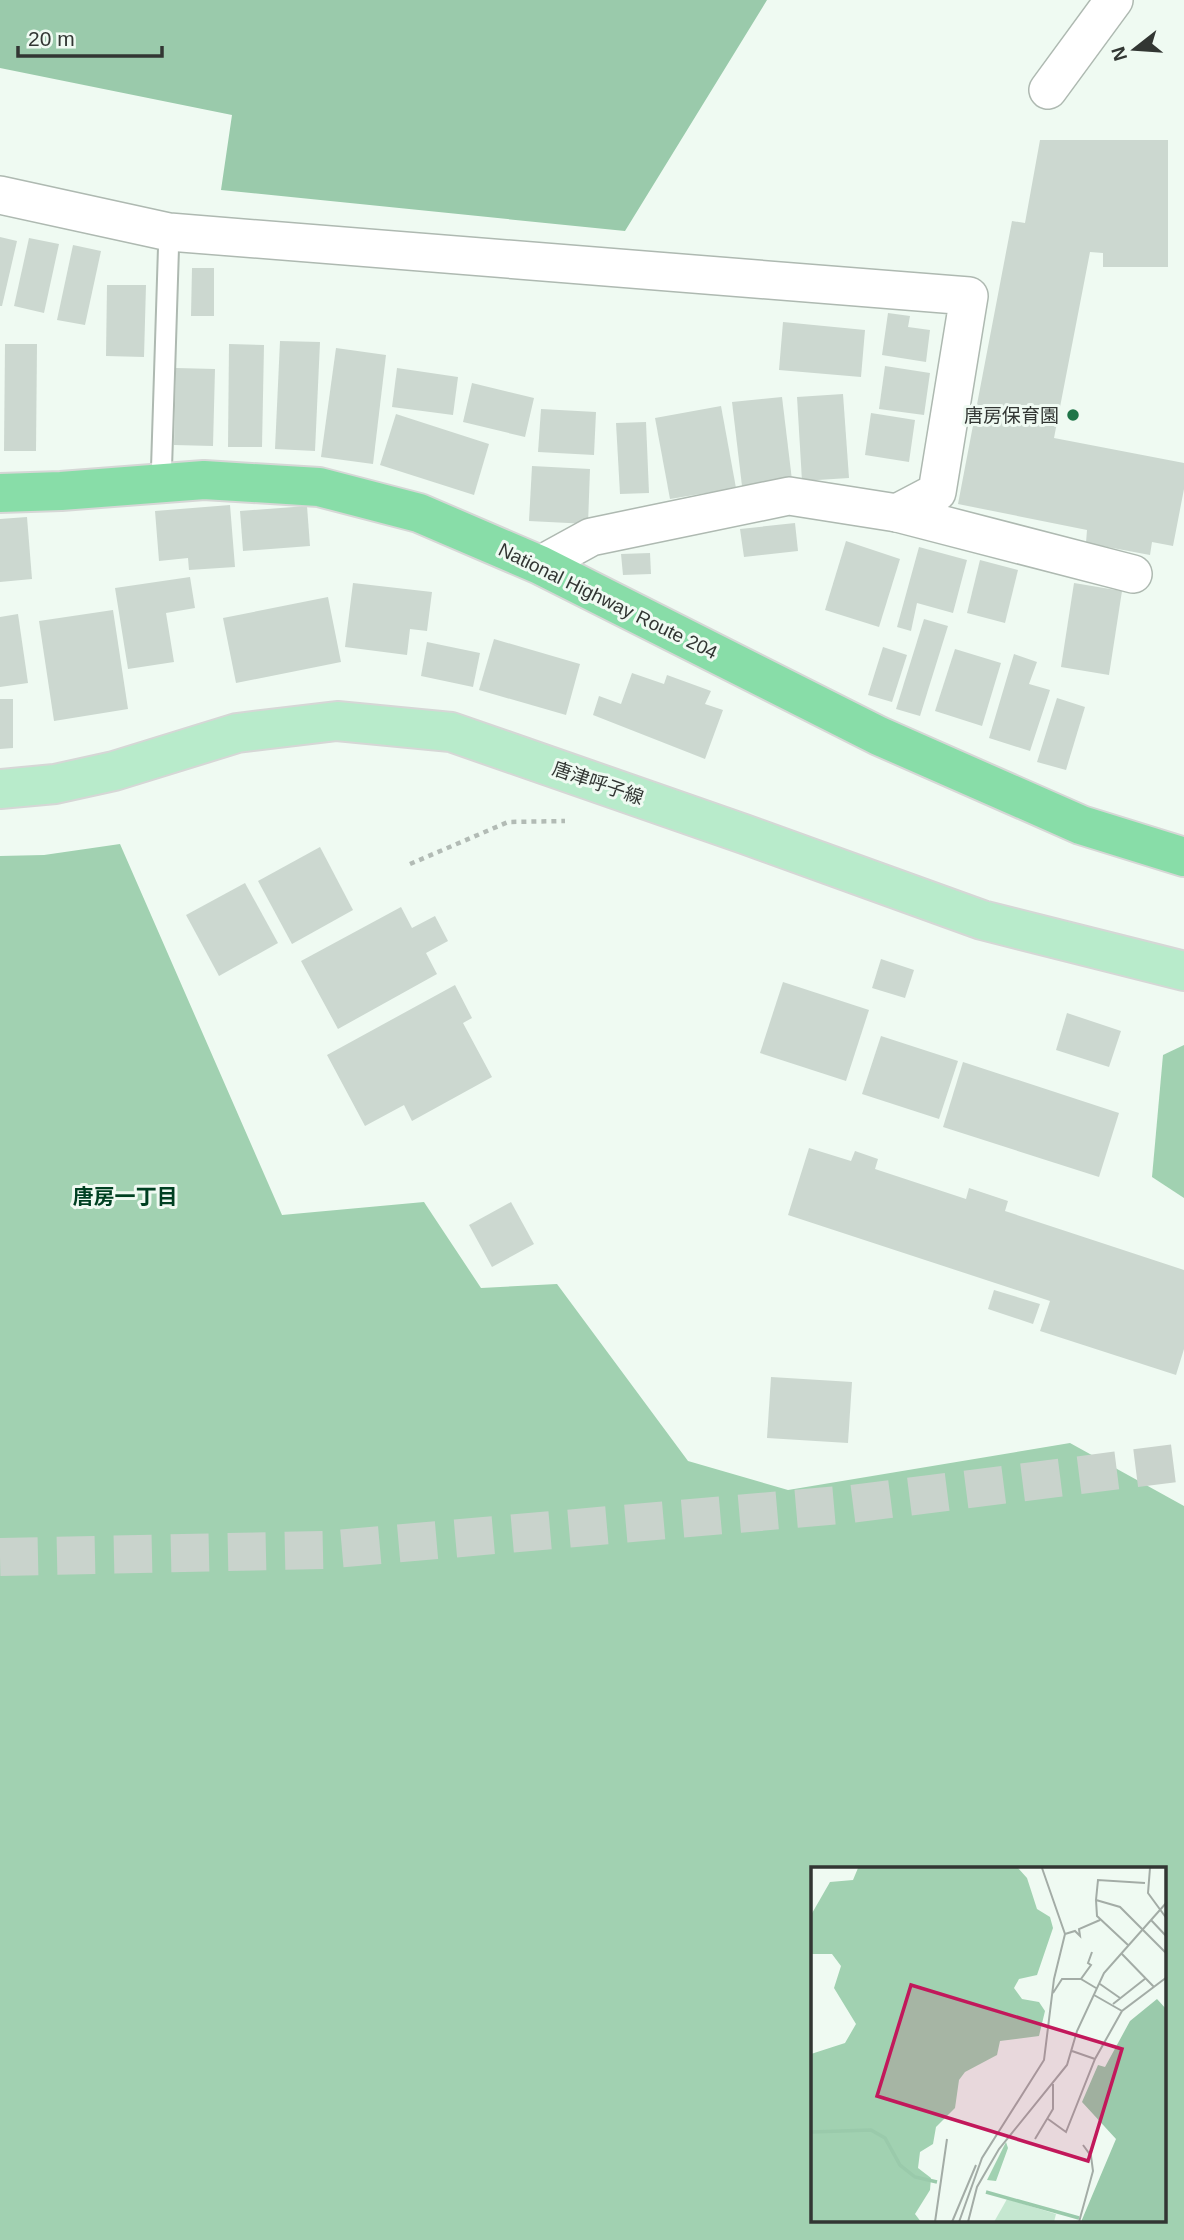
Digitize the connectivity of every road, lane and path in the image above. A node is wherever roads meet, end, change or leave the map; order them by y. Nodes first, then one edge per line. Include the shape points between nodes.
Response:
1 (1114, 0) edge
2 (1048, 90) dead end
3 (0, 195) edge
4 (169, 232) junction
5 (161, 484) junction
6 (0, 492) edge
7 (897, 513) junction
8 (540, 565) junction
9 (1133, 574) dead end
10 (0, 789) edge
11 (575, 821) dead end
12 (1184, 857) edge
13 (410, 864) dead end
14 (1184, 971) edge

1 - 2 street
3 - 4 street
4 - 5 lane
4 - 7 street via 969,296 937,492
5 - 6 highway, National Highway Route 204
5 - 8 highway, National Highway Route 204 via 204,480 320,487 419,513
7 - 8 street via 789,496 591,537
7 - 9 street
8 - 12 highway, National Highway Route 204 via 879,736 1081,825
10 - 14 main road, 唐津呼子線 via 55,784 114,771 237,733 337,721 451,732 982,920
11 - 13 path via 508,822

